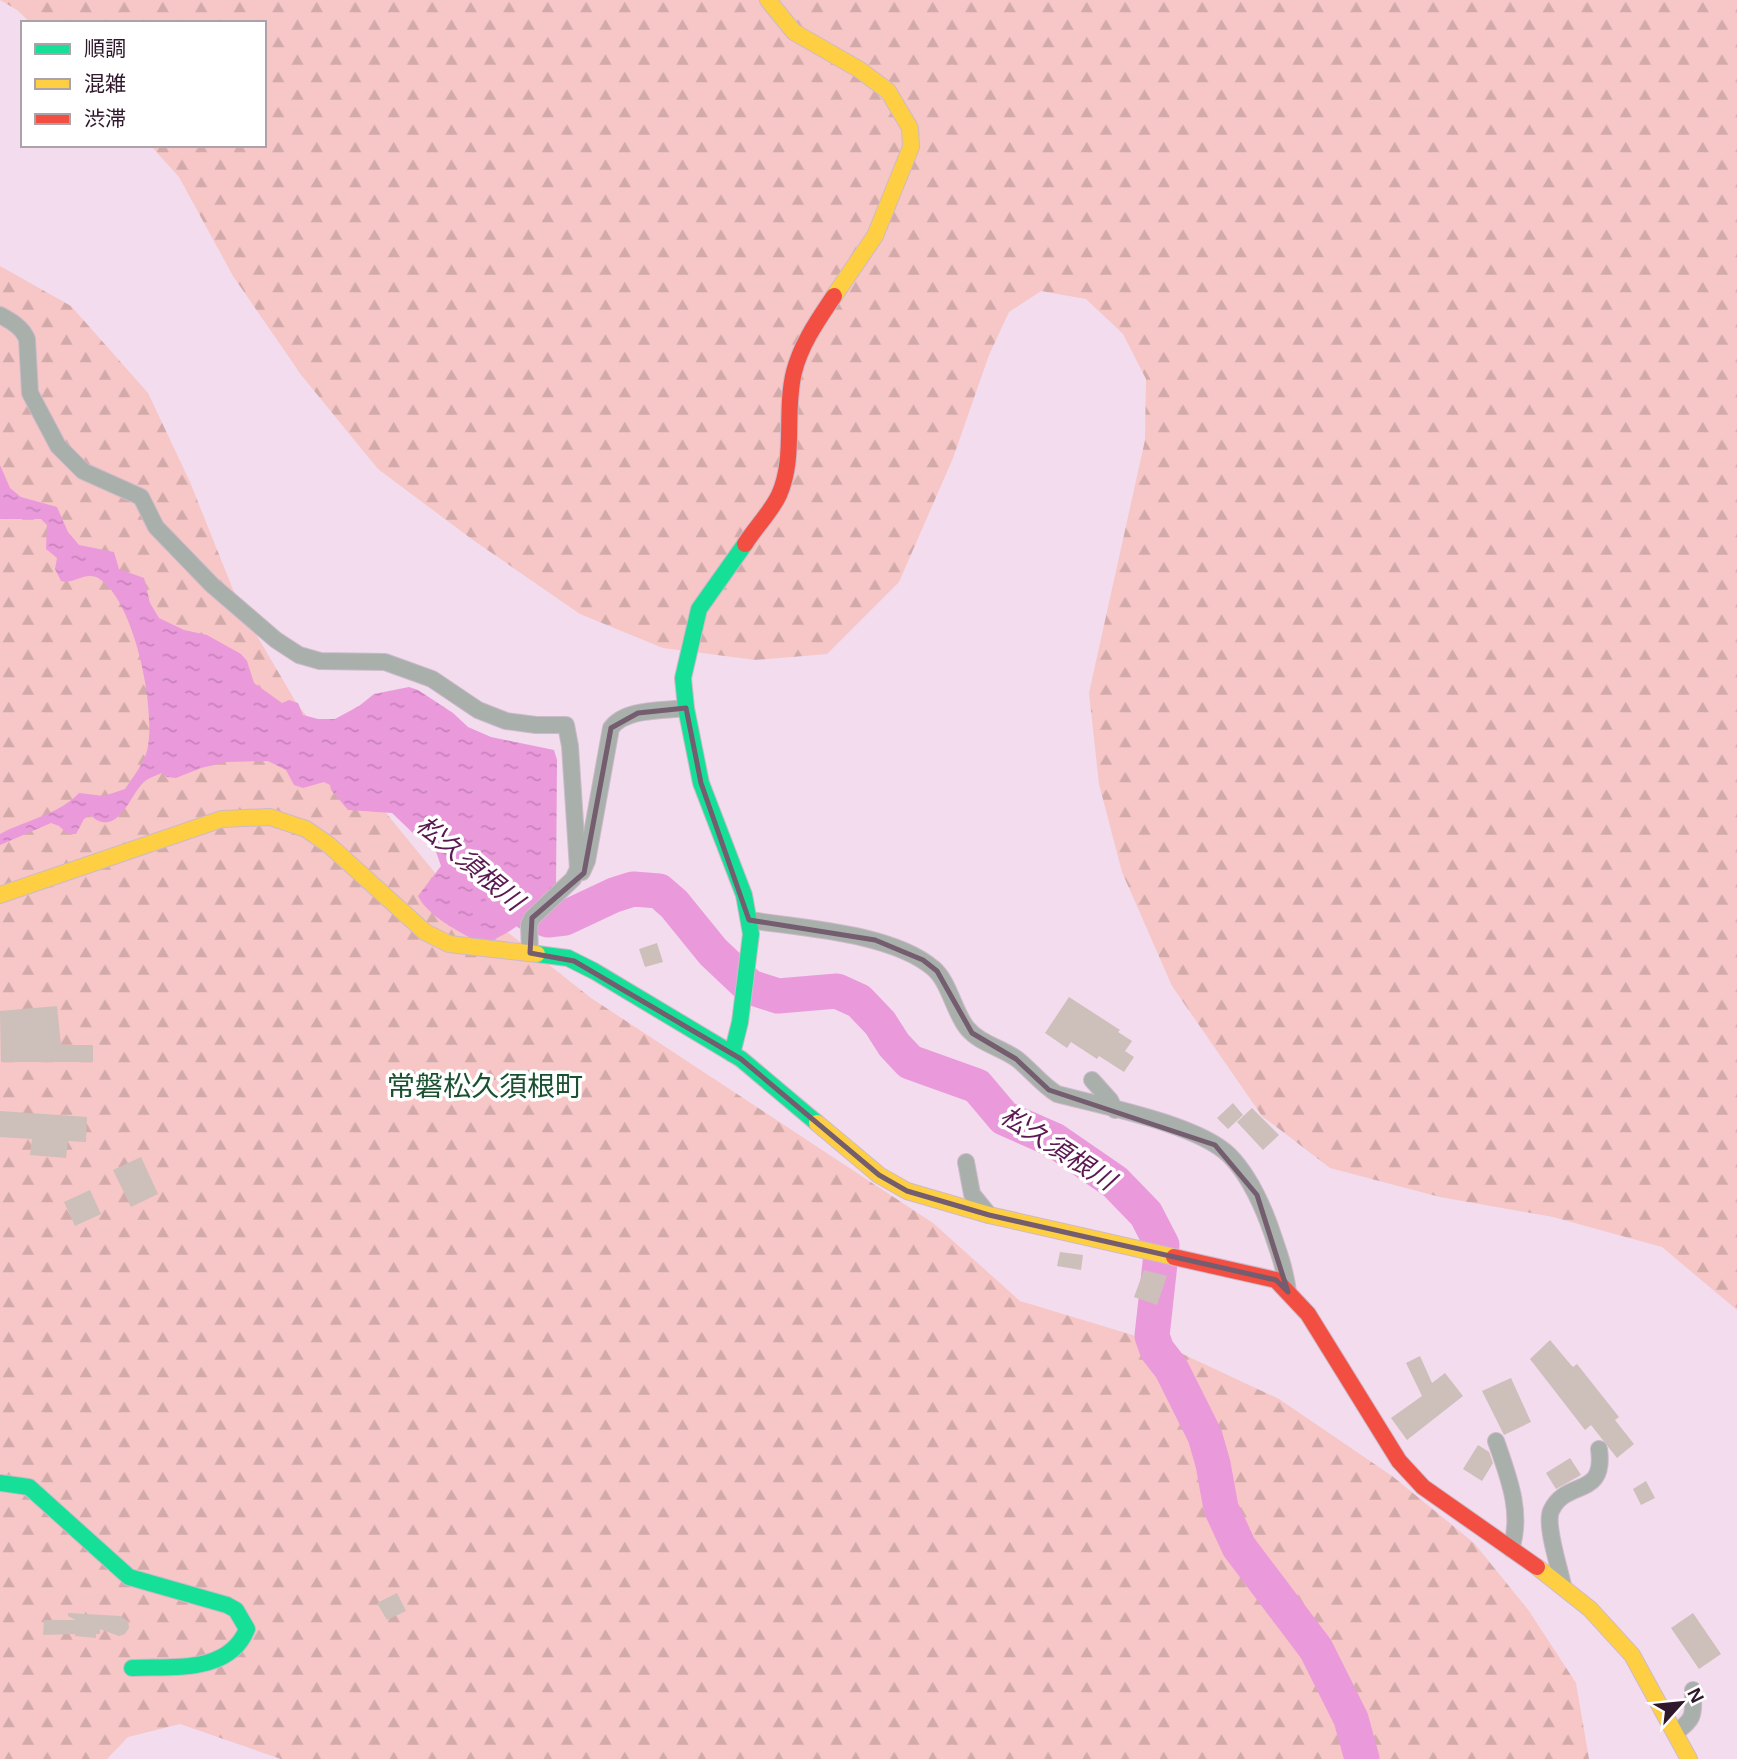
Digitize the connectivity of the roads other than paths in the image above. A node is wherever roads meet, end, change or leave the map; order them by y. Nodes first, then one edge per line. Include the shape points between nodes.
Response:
1 (768, 0) edge
2 (0, 315) edge
3 (686, 708) junction
4 (577, 874) junction
5 (0, 895) edge
6 (749, 920) junction
7 (530, 953) junction
8 (732, 1054) junction
9 (1092, 1080) dead end
10 (1115, 1110) junction
11 (966, 1162) dead end
12 (989, 1215) junction
13 (1288, 1292) junction
14 (1496, 1441) dead end
15 (1599, 1449) dead end
16 (0, 1483) edge
17 (1511, 1549) junction
18 (1563, 1586) junction
19 (132, 1668) dead end
20 (1693, 1690) dead end
21 (1676, 1732) junction
22 (1689, 1759) edge

1 - 3 street via 794,32 888,91 909,128 911,147 875,236 805,341 794,372 788,458 779,495 699,609 683,678
2 - 4 street via 24,332 29,344 30,393 58,446 83,471 141,497 152,522 174,547 276,640 299,655 320,661 377,660 394,665 432,679 478,710 506,721 566,725
3 - 4 street via 638,713 613,724 585,869
3 - 6 street via 701,783 744,895
4 - 7 street via 532,918
5 - 7 street via 222,819 270,817 306,829 328,845 439,941
6 - 8 street via 749,960
6 - 10 street via 875,940 923,960 937,971 972,1033 1016,1059 1057,1094
7 - 8 street via 574,961
8 - 12 street via 879,1175 907,1191
9 - 10 street
10 - 13 street via 1189,1132 1228,1154 1257,1195 1280,1255
11 - 12 street via 972,1194
12 - 13 street via 1276,1280
13 - 17 street via 1308,1314 1399,1461 1423,1487
14 - 17 street via 1517,1517
15 - 18 street via 1599,1474 1572,1490 1550,1513
16 - 19 street via 29,1487 129,1577 227,1605 236,1610 247,1629 241,1645 223,1659
17 - 18 street
18 - 21 street via 1632,1655
20 - 21 street via 1693,1716
21 - 22 street

